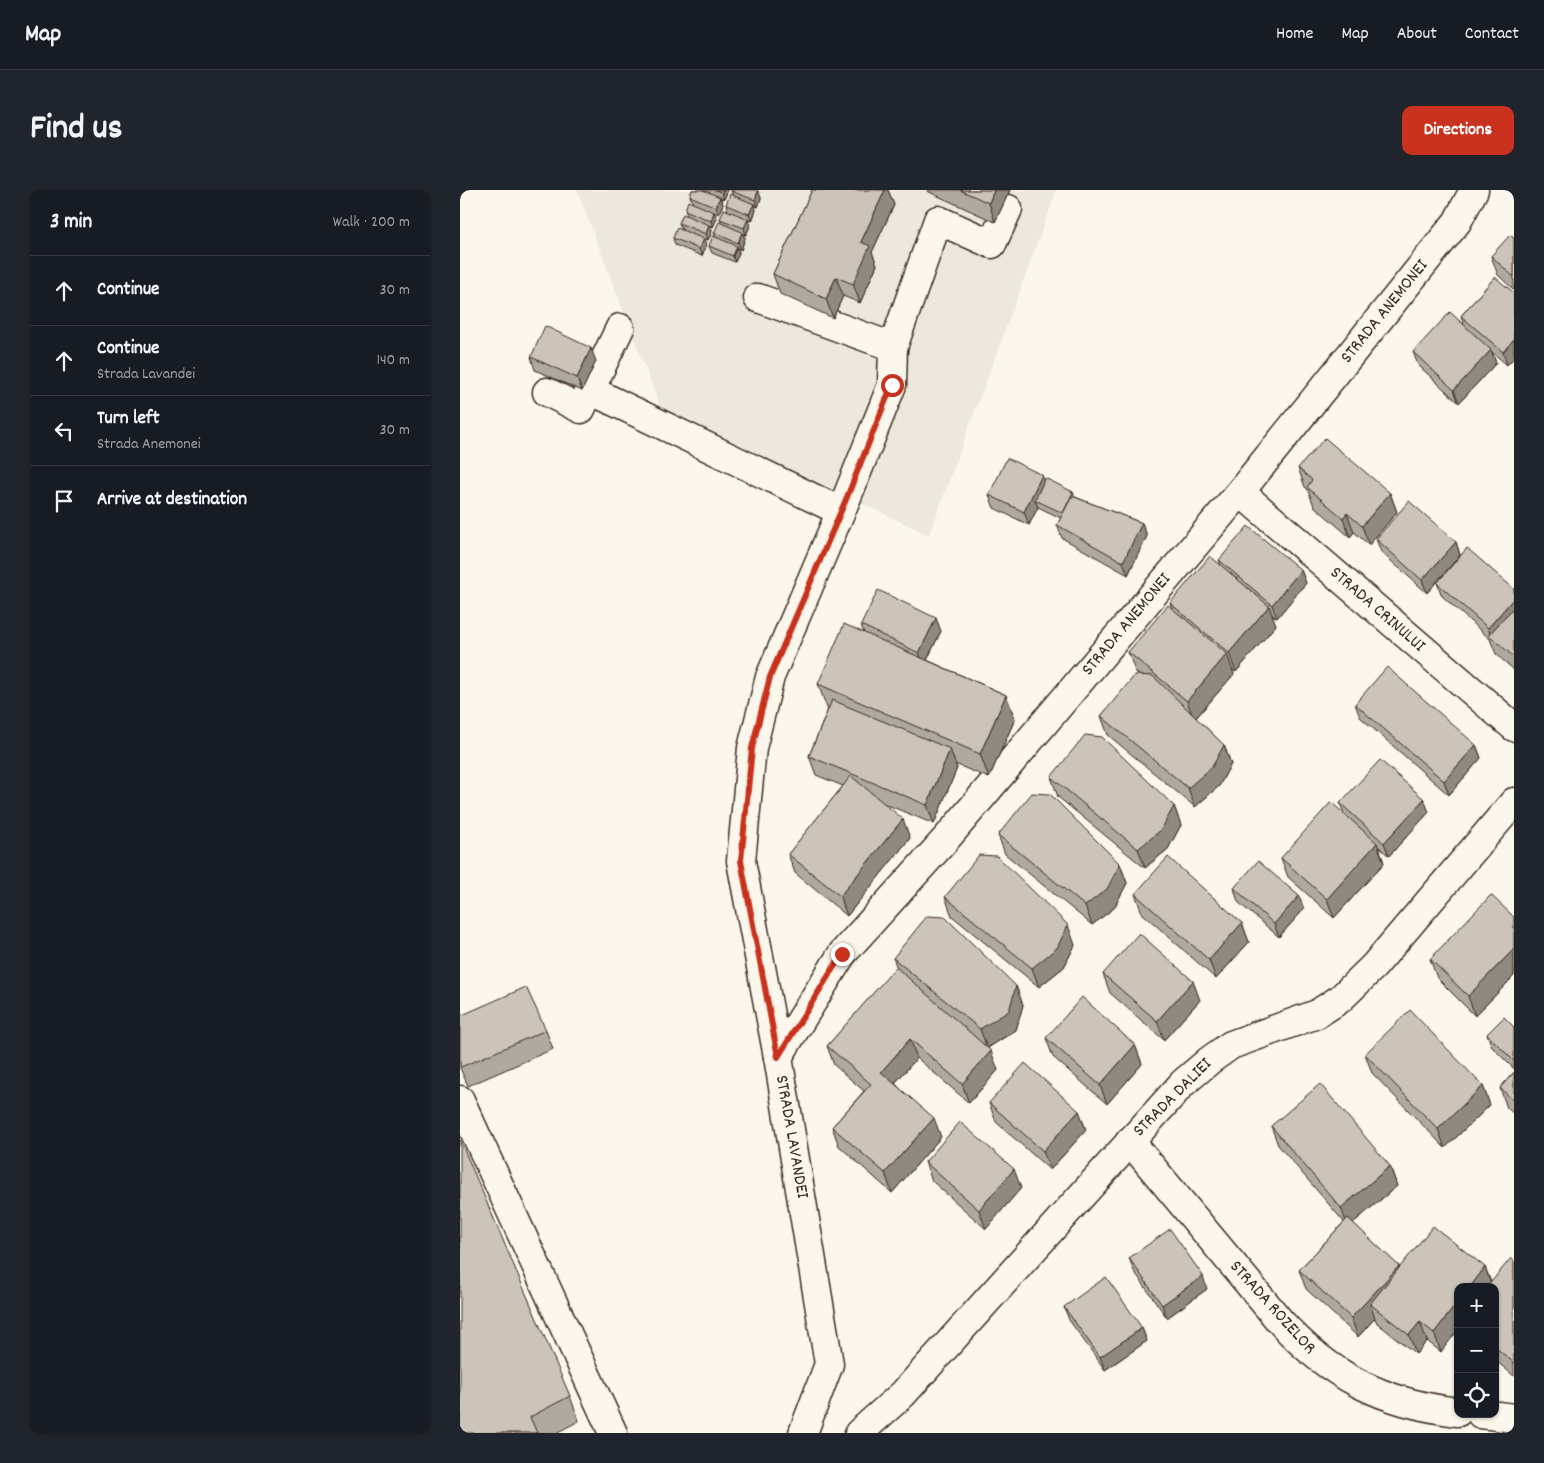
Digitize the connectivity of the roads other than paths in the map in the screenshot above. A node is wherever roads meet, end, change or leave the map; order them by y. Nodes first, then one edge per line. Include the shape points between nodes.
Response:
1 (1474, 190) edge
2 (1008, 209) dead end
3 (758, 298) dead end
4 (620, 328) dead end
5 (893, 346) junction
6 (590, 390) junction
7 (547, 392) dead end
8 (1240, 492) junction
9 (844, 504) junction
10 (1514, 727) edge
11 (1514, 802) edge
12 (778, 1057) junction
13 (460, 1100) edge
14 (1130, 1141) junction
15 (1454, 1412) edge
16 (1499, 1416) edge
17 (1514, 1418) edge
18 (613, 1433) edge
19 (803, 1433) edge
20 (859, 1433) edge

1 - 8 street, STRADA ANEMONEI via 1457,222
2 - 5 street, STRADA LAVANDEI via 992,244 938,220
3 - 5 street
4 - 6 street
5 - 9 street, STRADA LAVANDEI via 892,385
6 - 7 street via 582,408
6 - 9 street
8 - 10 street, STRADA CRINULUI
8 - 12 street, STRADA ANEMONEI via 946,840 842,954
9 - 12 street, STRADA LAVANDEI via 770,677 752,748 741,861
11 - 14 street, STRADA DALIEI via 1374,966 1340,999 1317,1014 1231,1045 1184,1083
12 - 19 street, STRADA LAVANDEI via 830,1364
13 - 18 street
14 - 15 street, STRADA ROZELOR via 1279,1320 1328,1367 1376,1392 1425,1408
14 - 20 street, STRADA DALIEI via 903,1394
16 - 17 street

